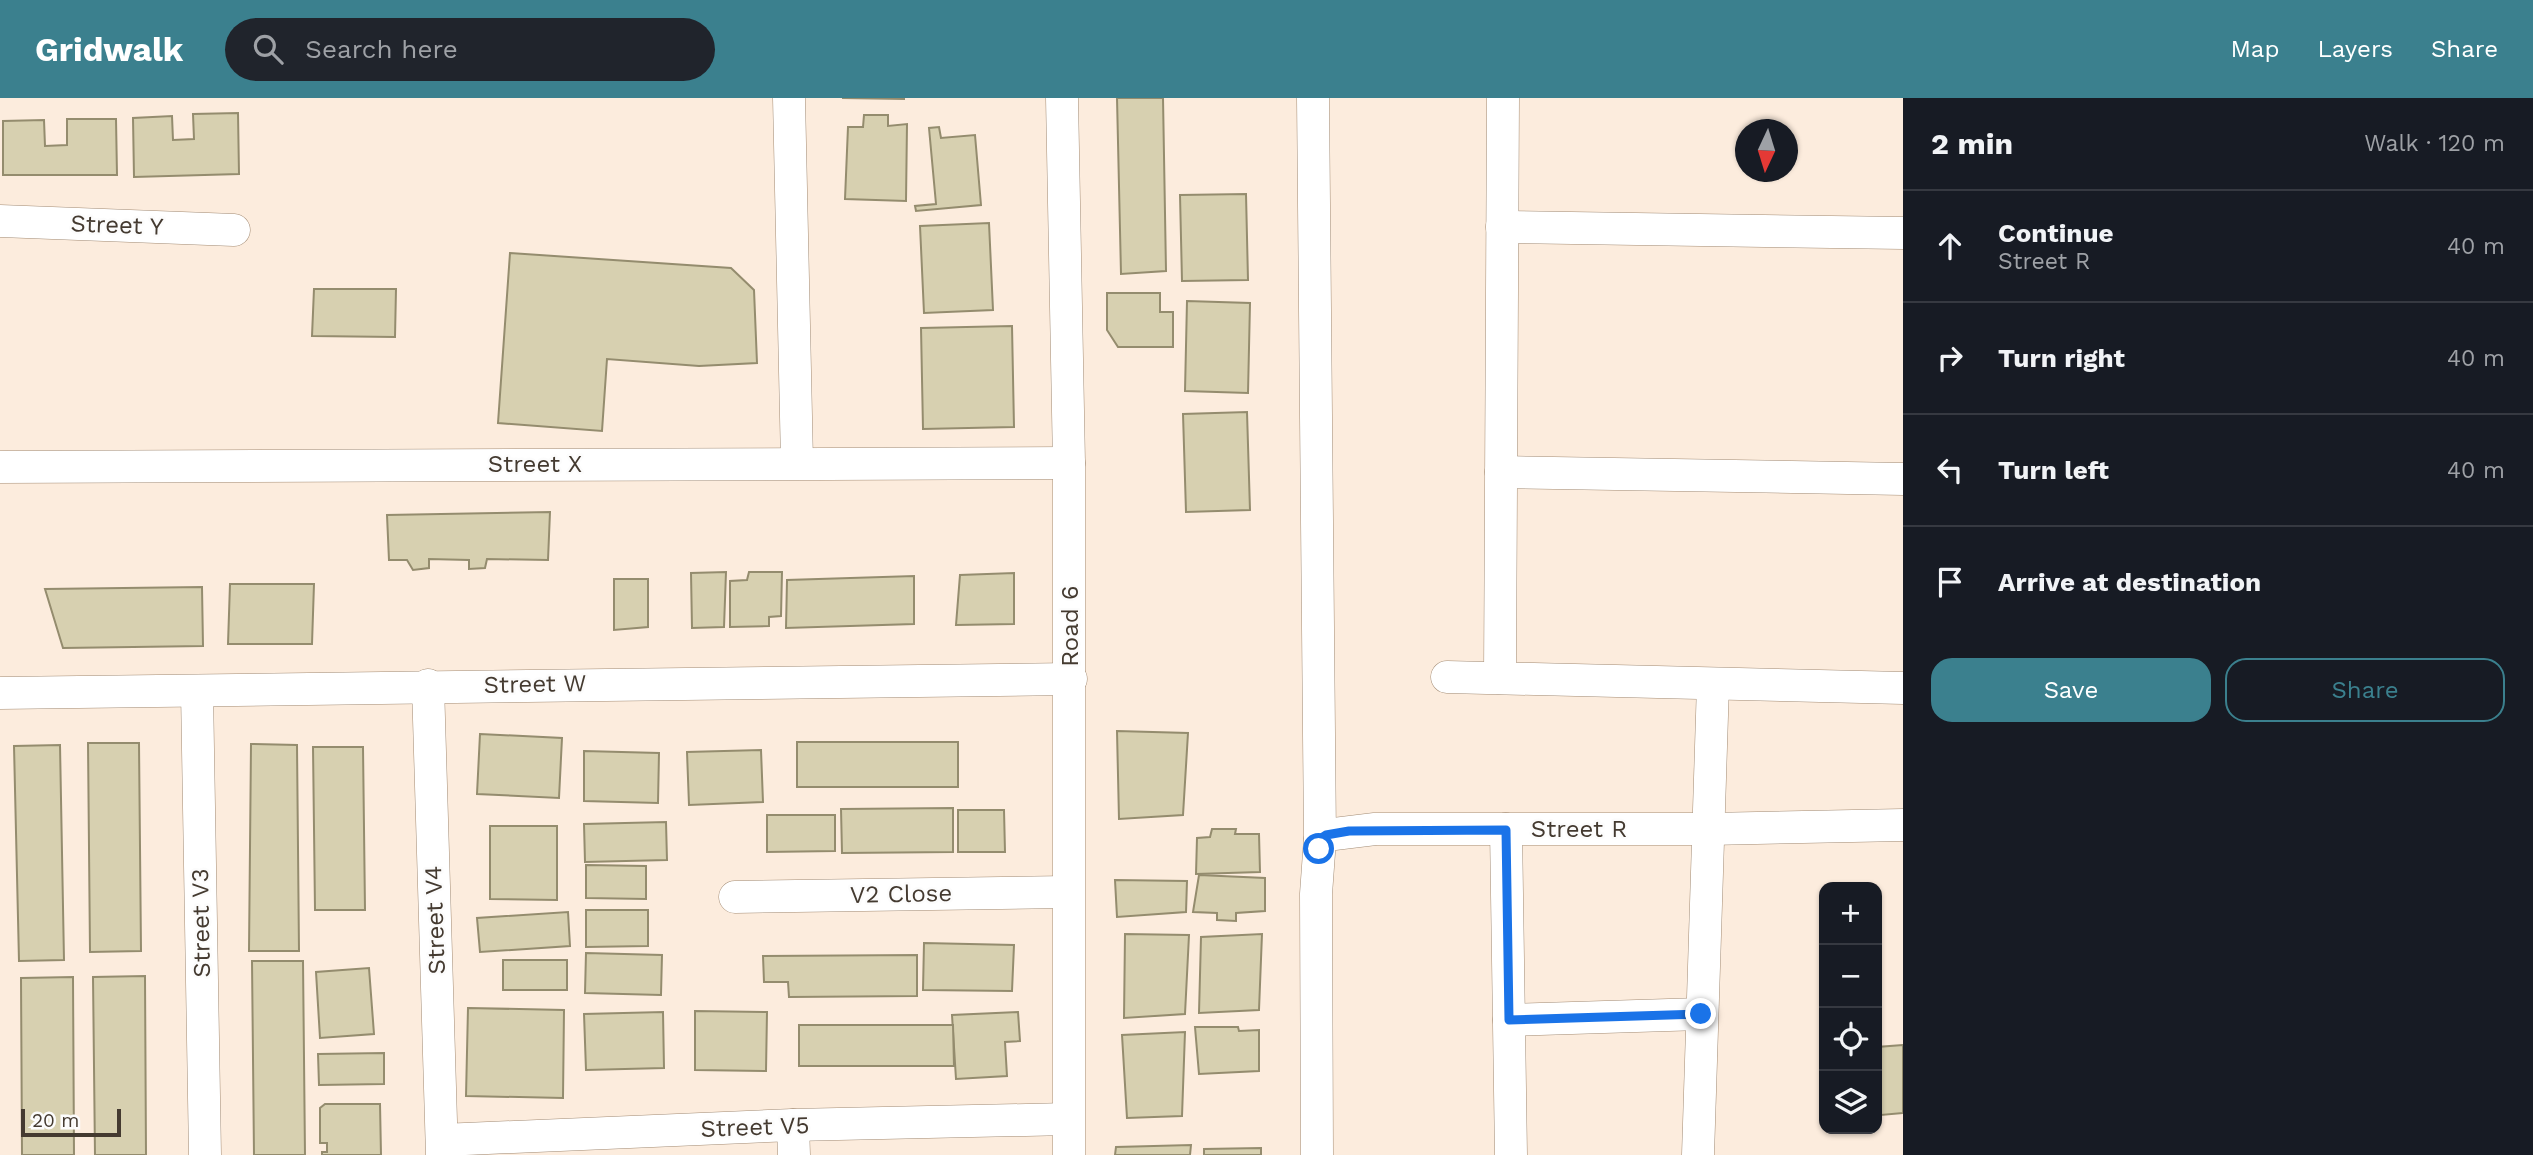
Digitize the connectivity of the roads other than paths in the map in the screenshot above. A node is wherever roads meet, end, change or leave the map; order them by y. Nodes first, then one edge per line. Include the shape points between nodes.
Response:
1 (789, 98) edge
2 (1062, 98) edge
3 (1313, 98) edge
4 (1503, 98) edge
5 (0, 221) edge
6 (1503, 227) junction
7 (234, 230) dead end
8 (1903, 233) edge
9 (797, 462) junction
10 (1069, 463) junction
11 (0, 467) edge
12 (1501, 472) junction
13 (1903, 479) edge
14 (1447, 677) dead end
15 (1500, 678) junction
16 (1071, 679) junction
17 (1713, 684) junction
18 (428, 685) junction
19 (1903, 688) edge
20 (197, 691) junction
21 (0, 693) edge
22 (1903, 825) edge
23 (1709, 829) junction
24 (1506, 830) junction
25 (1320, 839) junction
26 (1067, 892) junction
27 (735, 897) dead end
28 (1701, 1014) junction
29 (1509, 1020) junction
30 (1069, 1119) junction
31 (794, 1140) edge
32 (442, 1147) edge
33 (205, 1155) edge
34 (1069, 1155) edge
35 (1317, 1155) edge
36 (1511, 1155) edge
37 (1698, 1155) edge

1 - 9 street
2 - 10 street, Road 6
3 - 25 street
4 - 6 street
5 - 7 street, Street Y
6 - 8 street
6 - 12 street
9 - 10 street, Street X
9 - 11 street, Street X
10 - 16 street, Road 6
12 - 13 street
12 - 15 street
14 - 15 street
15 - 17 street
16 - 18 street, Street W
16 - 26 street, Road 6
17 - 19 street
17 - 23 street
18 - 20 street, Street W
18 - 32 street, Street V4
20 - 21 street, Street W
20 - 33 street, Street V3
22 - 23 street, Street R
23 - 24 street, Street R
23 - 28 street
24 - 25 street, Street R via 1375,829
24 - 29 street
25 - 35 street via 1315,935
26 - 27 street, V2 Close
26 - 30 street, Road 6
28 - 29 street
28 - 37 street
29 - 36 street
30 - 31 street, Street V5
30 - 34 street, Road 6
31 - 32 street, Street V5

